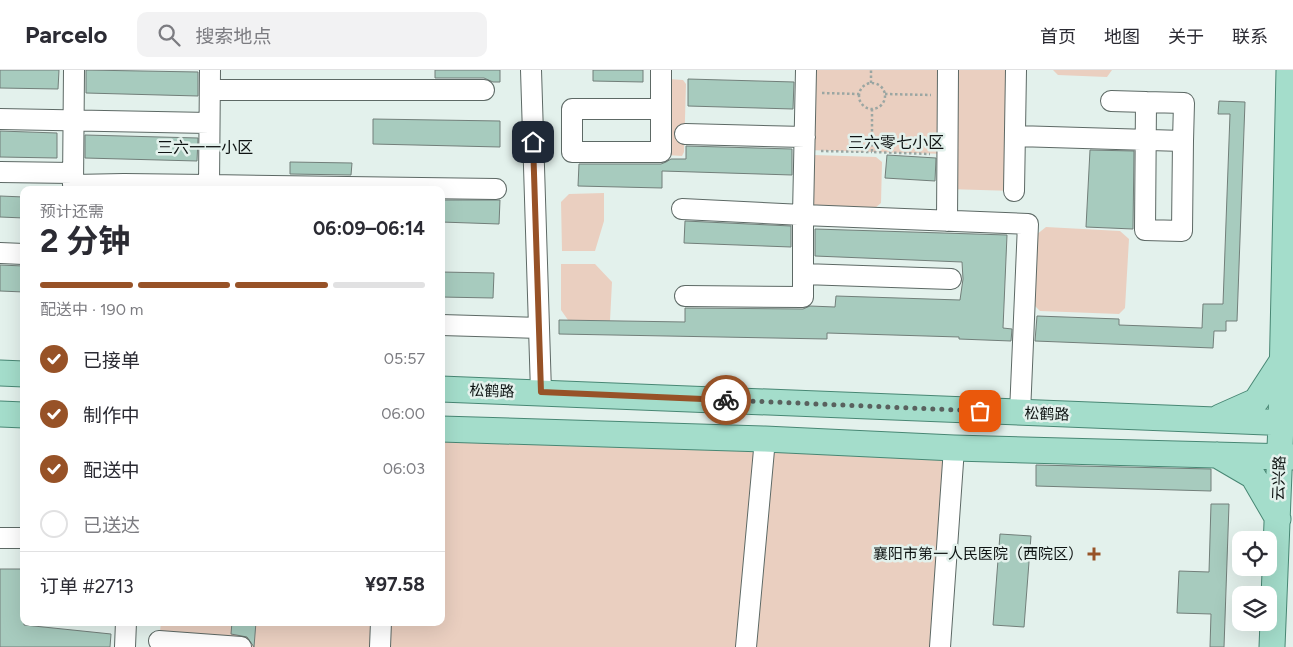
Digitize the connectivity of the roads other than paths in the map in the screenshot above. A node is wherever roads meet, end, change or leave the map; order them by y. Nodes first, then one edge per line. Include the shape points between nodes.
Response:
1 (74, 70) edge
2 (531, 70) edge
3 (661, 70) edge
4 (806, 70) edge
5 (948, 70) edge
6 (1016, 70) edge
7 (1289, 70) edge
8 (210, 80) edge
9 (484, 90) dead end
10 (1112, 101) dead end
11 (1146, 102) junction
12 (661, 110) junction
13 (0, 119) edge
14 (73, 120) junction
15 (210, 123) junction
16 (685, 134) dead end
17 (1015, 136) junction
18 (1146, 140) junction
19 (1183, 141) junction
20 (805, 144) junction
21 (0, 172) edge
22 (73, 173) junction
23 (209, 185) junction
24 (98, 186) edge
25 (166, 186) edge
26 (231, 186) edge
27 (445, 189) edge
28 (496, 189) dead end
29 (1014, 192) dead end
30 (682, 209) dead end
31 (803, 215) junction
32 (947, 221) junction
33 (0, 253) edge
34 (20, 254) edge
35 (803, 274) junction
36 (951, 279) dead end
37 (685, 296) dead end
38 (445, 326) edge
39 (539, 328) junction
40 (1288, 368) edge
41 (0, 373) edge
42 (20, 374) edge
43 (445, 389) edge
44 (541, 392) junction
45 (1020, 412) junction
46 (0, 414) edge
47 (20, 415) edge
48 (1212, 420) junction
49 (1287, 423) edge
50 (445, 429) edge
51 (765, 439) junction
52 (954, 448) junction
53 (1215, 454) junction
54 (1286, 456) edge
55 (1293, 493) edge
56 (1277, 519) junction
57 (0, 538) edge
58 (20, 538) edge
59 (126, 626) edge
60 (381, 626) edge
61 (159, 637) edge
62 (124, 647) edge
63 (241, 647) edge
64 (380, 647) edge
65 (746, 647) edge
66 (940, 647) edge
67 (950, 647) edge
68 (1272, 647) edge

1 - 14 street
2 - 39 street
3 - 12 street
4 - 20 street
5 - 32 street
6 - 17 street
7 - 40 main road, 云兴路
8 - 9 street
8 - 15 street
10 - 11 street
11 - 18 street
11 - 19 street via 1184,103
12 - 12 street via 661,152 572,152 572,109
13 - 14 street
14 - 15 street
14 - 22 street
15 - 23 street
16 - 20 street
17 - 18 street
17 - 29 street
18 - 19 street
18 - 19 street via 1145,230 1182,231
20 - 31 street
21 - 22 street
22 - 24 street via 73,185
23 - 25 street
23 - 26 street
27 - 28 street
30 - 31 street
31 - 32 street
31 - 35 street
32 - 45 street via 1028,224
33 - 34 street
35 - 36 street
35 - 37 street via 802,297
38 - 39 street
39 - 44 street
40 - 48 main road via 1256,401
40 - 49 main road, 云兴路
41 - 42 main road
43 - 44 main road, 松鹤路
44 - 45 main road, 松鹤路
45 - 48 main road, 松鹤路
46 - 47 main road
48 - 49 main road, 松鹤路
49 - 54 main road, 云兴路
50 - 51 main road
51 - 52 main road
51 - 65 street
52 - 53 main road
52 - 66 street
53 - 54 main road
53 - 56 main road via 1253,476
54 - 56 main road, 云兴路
55 - 56 main road
56 - 68 main road, 云兴路
57 - 58 street
59 - 62 street
60 - 64 street
61 - 63 street
66 - 67 street

